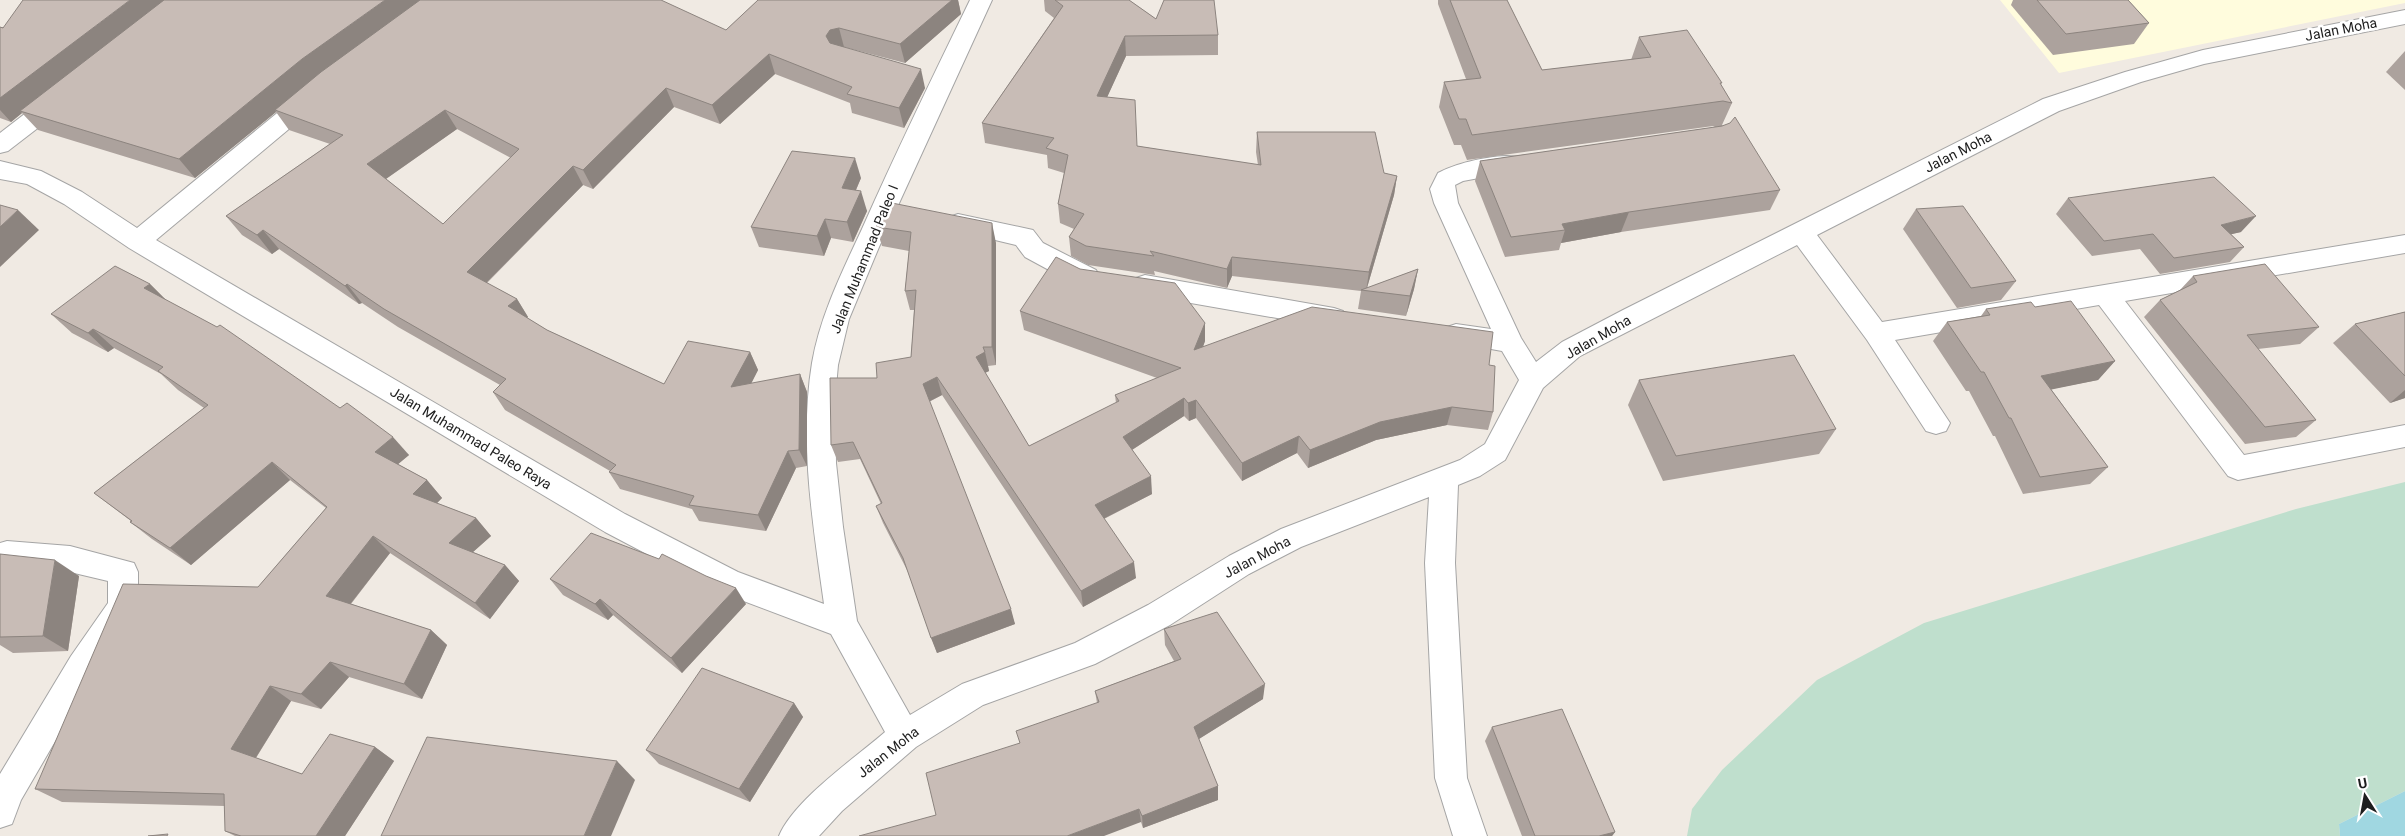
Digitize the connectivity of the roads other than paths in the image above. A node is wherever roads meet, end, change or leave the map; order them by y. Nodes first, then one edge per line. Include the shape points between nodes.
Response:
1 (981, 0) edge
2 (2405, 17) edge
3 (79, 84) edge
4 (325, 85) edge
5 (0, 145) edge
6 (1537, 161) edge
7 (0, 170) edge
8 (883, 208) junction
9 (911, 214) edge
10 (940, 220) edge
11 (1801, 232) junction
12 (138, 241) junction
13 (2405, 244) edge
14 (2105, 294) junction
15 (1356, 321) edge
16 (1433, 331) edge
17 (1876, 332) junction
18 (1510, 342) junction
19 (1533, 380) junction
20 (1936, 423) dead end
21 (2405, 436) edge
22 (1444, 478) junction
23 (0, 556) edge
24 (842, 624) junction
25 (905, 736) junction
26 (0, 812) edge
27 (796, 836) edge
28 (1470, 836) edge

1 - 8 street, Jalan Muhammad Paleo I via 933,81
2 - 11 street, Jalan Moha via 2203,57 2051,105
3 - 5 street
4 - 12 street
6 - 18 street via 1459,172 1448,176 1443,183 1446,203
7 - 12 street, Jalan Muhammad Paleo Raya via 33,178 73,198
8 - 9 street
8 - 24 street, Jalan Muhammad Paleo I via 833,327 821,412 822,492
10 - 15 street via 1024,236 1034,250 1082,276
11 - 17 street
11 - 19 street, Jalan Moha via 1571,349
12 - 24 street, Jalan Muhammad Paleo Raya via 615,523 728,582
13 - 14 street
14 - 17 street
14 - 21 street via 2238,468
16 - 18 street
17 - 20 street
18 - 19 street
19 - 22 street, Jalan Moha via 1495,452 1470,468
22 - 25 street, Jalan Moha via 1291,538 1239,565 1159,615 1084,654 974,694
22 - 28 street via 1440,564 1451,778
23 - 26 street via 70,559 123,572 123,606 82,666 8,792
24 - 25 street
25 - 27 street, Jalan Moha via 830,800

